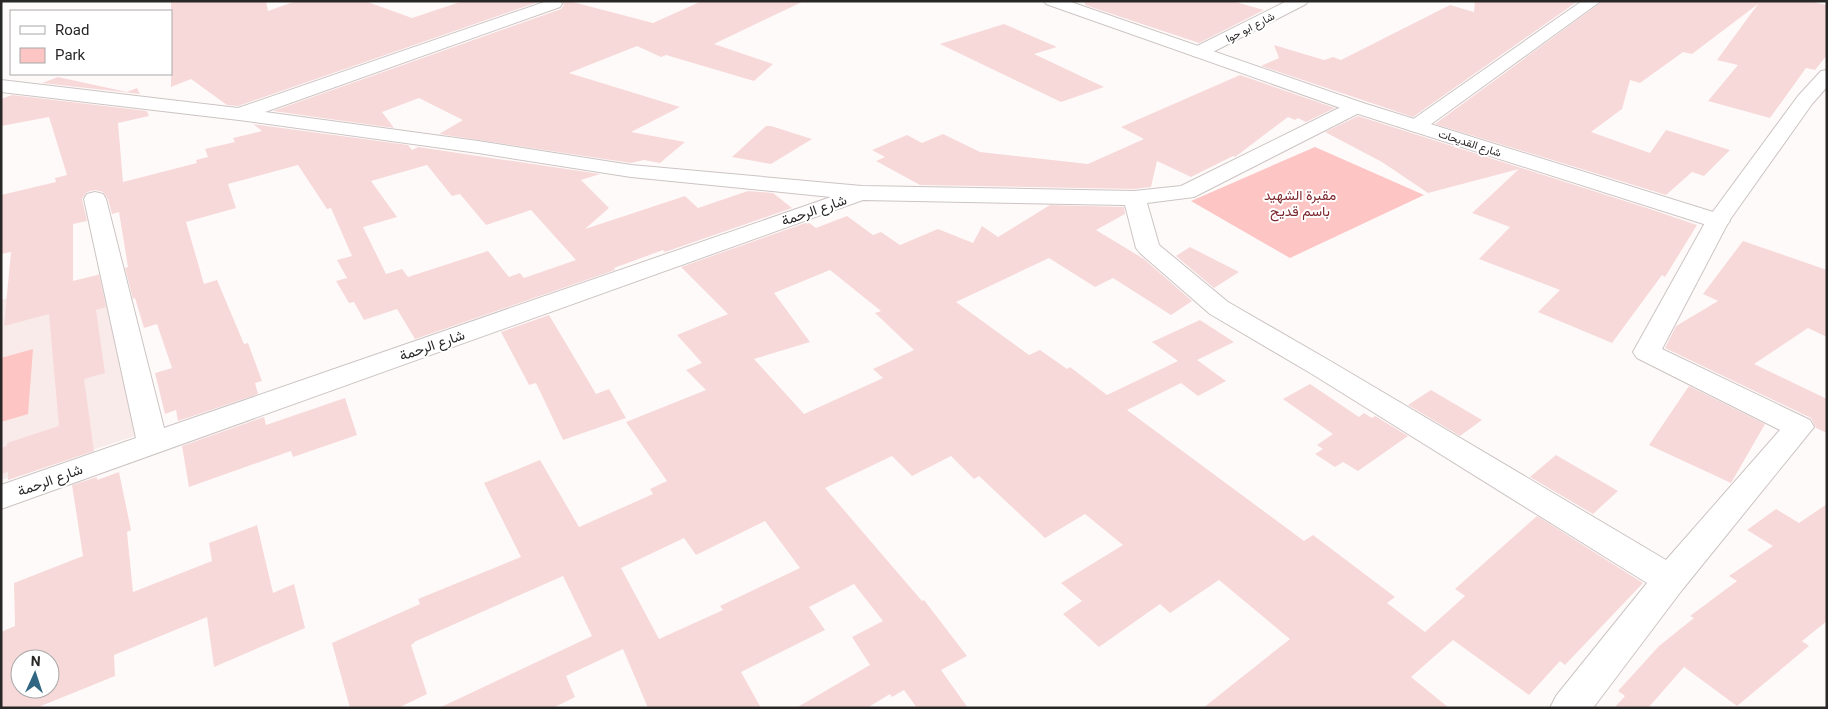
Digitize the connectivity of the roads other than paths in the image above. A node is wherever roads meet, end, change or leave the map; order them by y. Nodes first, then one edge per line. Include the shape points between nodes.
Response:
1 (1052, 1) edge
2 (1300, 1) edge
3 (1593, 1) edge
4 (554, 4) dead end
5 (1199, 52) junction
6 (1827, 76) edge
7 (1, 86) edge
8 (1356, 107) junction
9 (239, 114) junction
10 (1416, 126) junction
11 (862, 193) junction
12 (1134, 198) junction
13 (96, 199) dead end
14 (1718, 221) junction
15 (152, 444) junction
16 (1, 497) edge
17 (1670, 580) junction
18 (1570, 708) edge

1 - 5 street, شارع القديحات
2 - 5 street, شارع ابو حوا
3 - 10 street
4 - 9 street
5 - 8 street, شارع القديحات
6 - 14 street via 1805,100
7 - 9 street
8 - 10 street, شارع القديحات
8 - 12 street via 1186,192
9 - 11 street via 631,171
10 - 14 street, شارع القديحات
11 - 12 street
11 - 15 street, شارع الرحمة
12 - 17 street via 1148,248 1219,308
13 - 15 street
14 - 17 street via 1647,352 1799,427
15 - 16 street, شارع الرحمة
17 - 18 street

